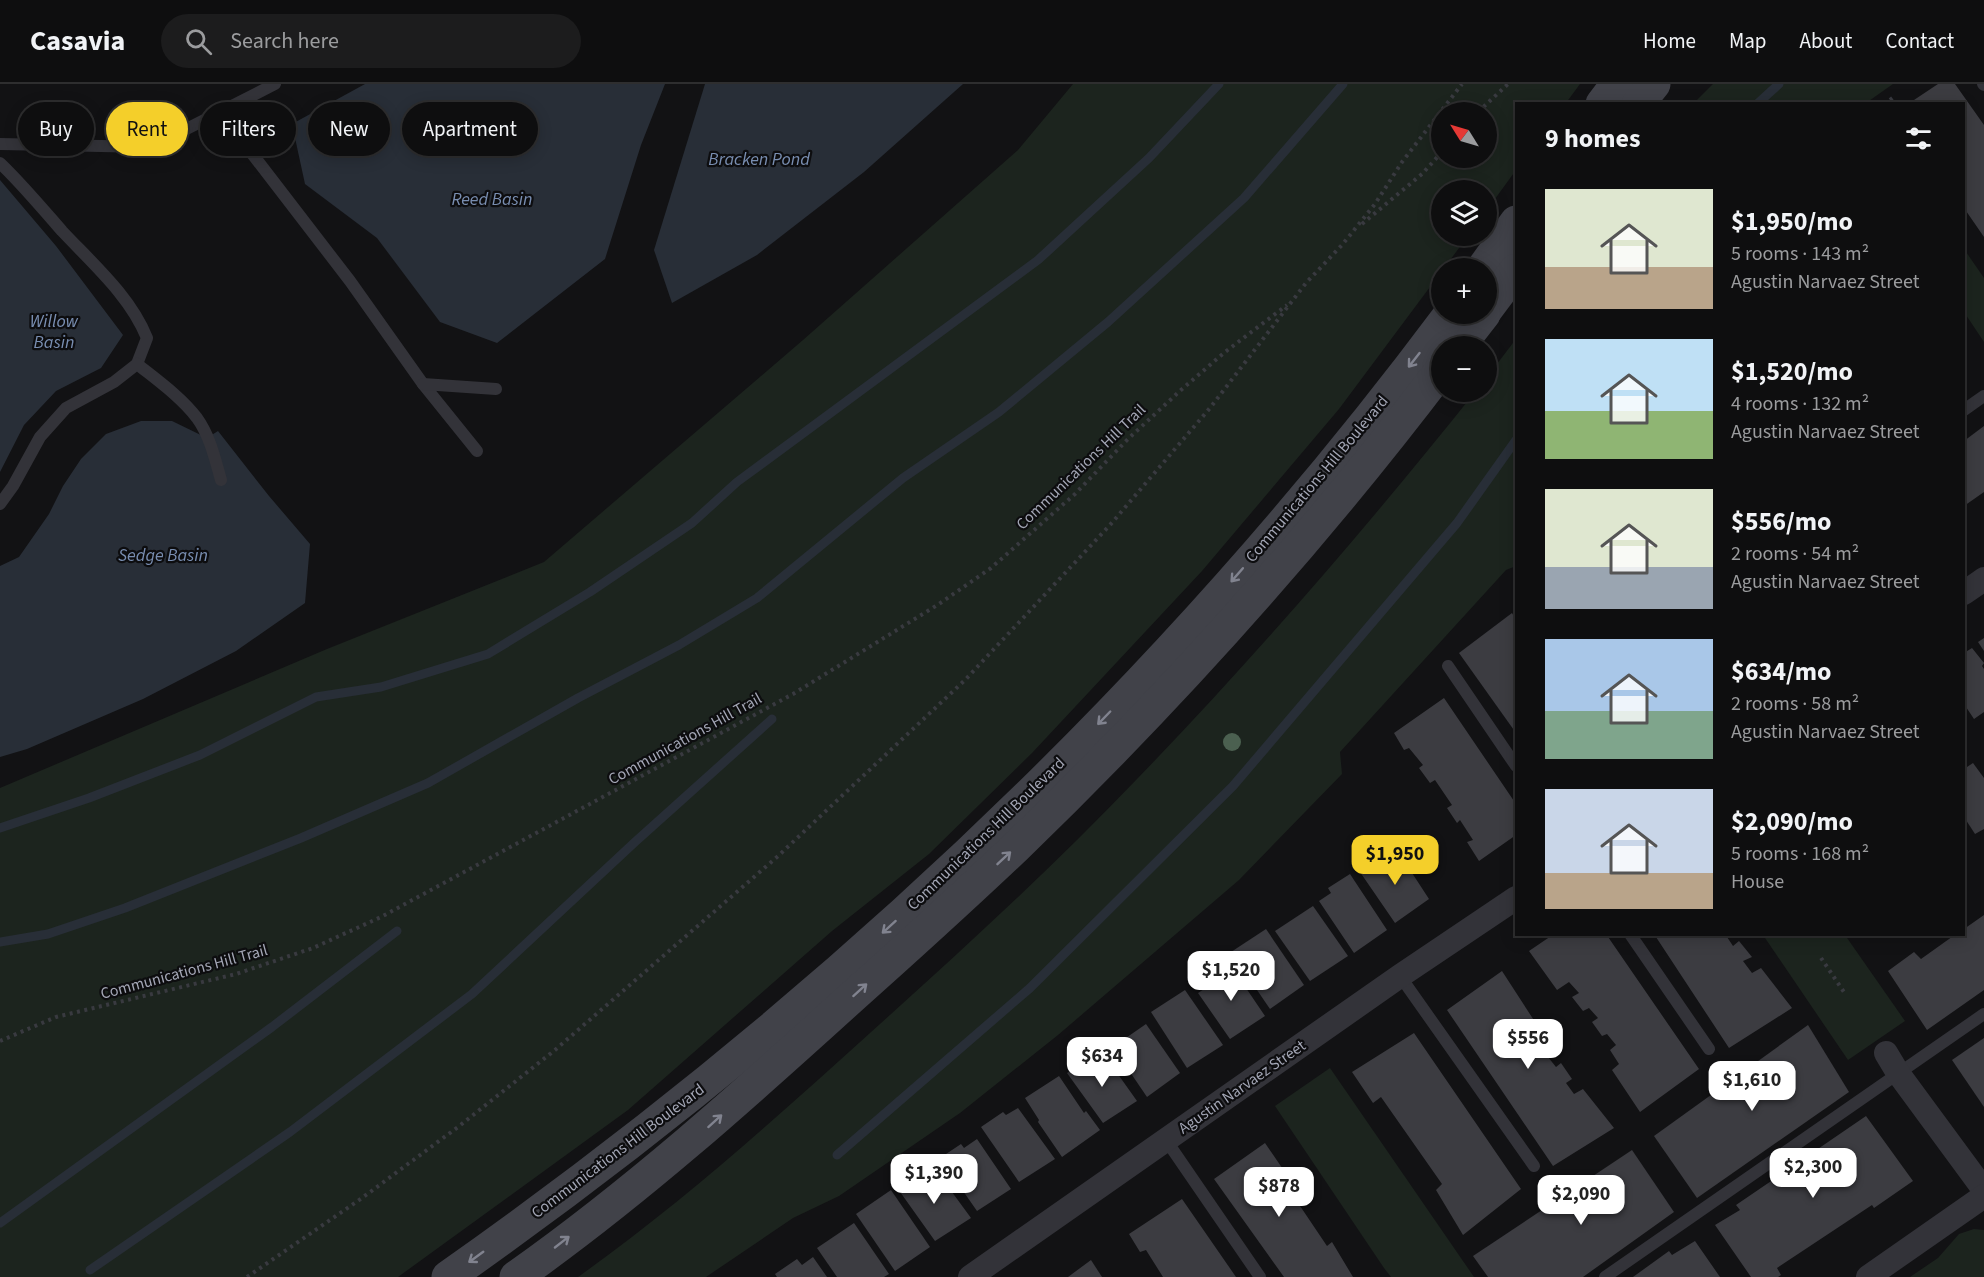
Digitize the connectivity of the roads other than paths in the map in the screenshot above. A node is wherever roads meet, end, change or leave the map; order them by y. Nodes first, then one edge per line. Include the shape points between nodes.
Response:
1 (275, 84) edge
2 (1617, 84) edge
3 (1654, 84) edge
4 (240, 102) edge
5 (1604, 102) edge
6 (1640, 102) edge
7 (200, 122) edge
8 (0, 144) edge
9 (254, 156) edge
10 (0, 163) edge
11 (1515, 223) edge
12 (1490, 258) edge
13 (1515, 271) edge
14 (1497, 295) edge
15 (1442, 324) edge
16 (1476, 324) edge
17 (1467, 336) edge
18 (137, 364) junction
19 (1431, 383) edge
20 (423, 384) junction
21 (496, 388) dead end
22 (1984, 396) edge
23 (1965, 409) edge
24 (477, 451) dead end
25 (221, 480) dead end
26 (0, 504) edge
27 (1984, 579) edge
28 (1965, 592) edge
29 (1448, 666) dead end
30 (1515, 765) edge
31 (1515, 899) edge
32 (1631, 936) edge
33 (1400, 976) junction
34 (1984, 1014) edge
35 (1709, 1049) dead end
36 (1892, 1063) junction
37 (1166, 1140) junction
38 (1534, 1166) dead end
39 (1984, 1190) edge
40 (1984, 1196) edge
41 (985, 1273) edge
42 (448, 1277) edge
43 (516, 1277) edge
44 (1260, 1277) edge
45 (1605, 1277) edge
46 (1869, 1277) edge

1 - 4 lane
2 - 5 street
3 - 6 street
7 - 8 lane via 151,147
9 - 20 lane
10 - 18 lane via 140,319 147,338
11 - 12 street
13 - 14 street
15 -> 42 street, Communications Hill Boulevard via 1294,510 1222,592 998,827 776,1027 550,1205
16 - 17 street
18 - 25 lane via 198,420 209,440
18 - 26 lane via 114,382 66,408 40,437
43 -> 19 street, Communications Hill Boulevard via 698,1136 1016,847 1245,607
20 - 21 lane
20 - 24 lane
22 - 23 lane
27 - 28 street
29 - 30 lane
31 - 33 street, Agustin Narvaez Street
32 - 35 lane
33 - 37 street, Agustin Narvaez Street
33 - 38 lane
34 - 36 lane
36 - 39 street
36 - 45 lane
37 - 41 street, Agustin Narvaez Street
37 - 44 lane
40 - 46 street

